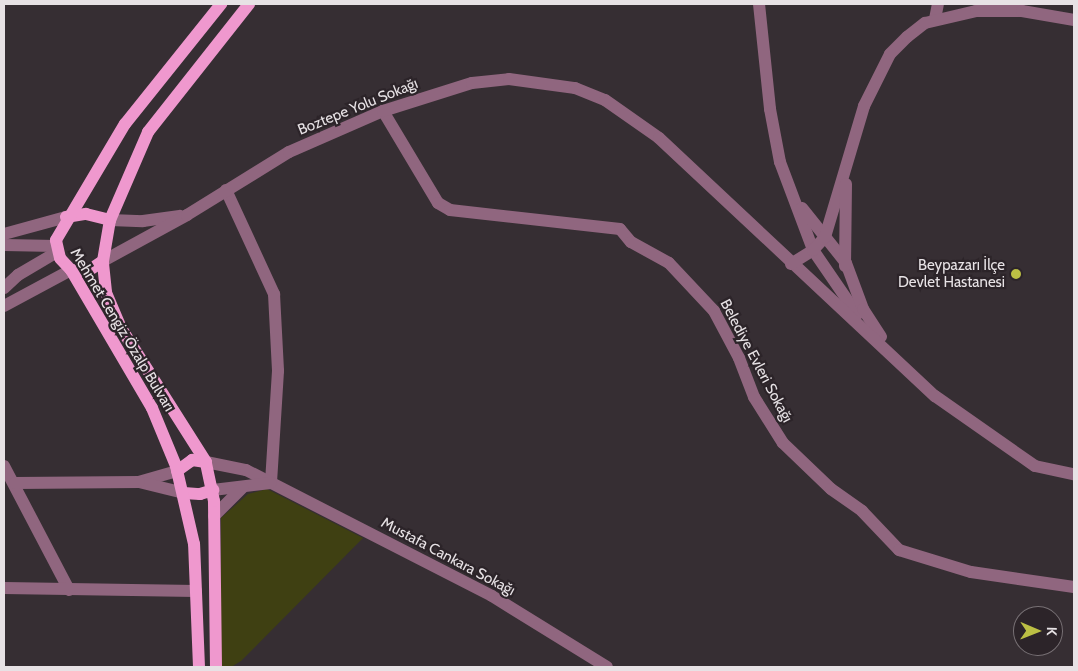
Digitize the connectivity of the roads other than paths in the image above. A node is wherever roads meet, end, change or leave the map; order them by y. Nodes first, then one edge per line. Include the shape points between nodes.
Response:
1 (221, 4) edge
2 (249, 4) edge
3 (759, 4) edge
4 (938, 4) edge
5 (935, 20) junction
6 (1074, 20) edge
7 (383, 111) junction
8 (846, 169) junction
9 (790, 189) junction
10 (226, 190) junction
11 (187, 215) junction
12 (66, 217) junction
13 (110, 220) junction
14 (4, 234) edge
15 (825, 237) junction
16 (4, 245) edge
17 (56, 249) junction
18 (813, 250) junction
19 (103, 261) junction
20 (846, 263) junction
21 (791, 264) junction
22 (71, 270) junction
23 (832, 279) junction
24 (4, 288) edge
25 (4, 306) edge
26 (870, 333) junction
27 (890, 355) junction
28 (206, 462) junction
29 (4, 466) edge
30 (177, 471) junction
31 (1074, 474) edge
32 (139, 482) junction
33 (14, 483) junction
34 (270, 483) junction
35 (245, 487) junction
36 (213, 490) junction
37 (184, 492) junction
38 (214, 516) junction
39 (1074, 586) edge
40 (4, 588) edge
41 (69, 590) junction
42 (196, 591) junction
43 (199, 667) edge
44 (216, 667) edge
45 (607, 667) edge

1 - 12 main road, Mehmet Cengiz Özalp Bulvarı via 125,124
2 - 13 main road, Mehmet Cengiz Özalp Bulvarı via 148,132
3 - 9 street via 773,128
4 - 5 street
5 - 6 street via 999,9
5 - 8 street via 907,37 890,54 864,106
7 - 10 street, Boztepe Yolu Sokağı via 289,152
7 - 21 street, Boztepe Yolu Sokağı via 472,83 509,79 575,88 606,100 659,138
7 - 39 street, Belediye Evleri Sokağı via 438,203 450,210 620,229 631,242 669,263 714,311 739,358 754,397 783,443 831,489 862,511 899,550 971,572
8 - 15 street
8 - 20 street
9 - 15 street
9 - 18 street
10 - 11 street, Boztepe Yolu Sokağı
10 - 34 street via 274,294 278,371
11 - 13 street via 143,221
11 - 19 street, Boztepe Yolu Sokağı
12 - 13 main road via 92,215
12 - 14 street
12 - 17 main road, Mehmet Cengiz Özalp Bulvarı via 59,230
13 - 19 main road, Mehmet Cengiz Özalp Bulvarı
15 - 18 street
15 - 20 street
16 - 17 street
17 - 22 main road, Mehmet Cengiz Özalp Bulvarı
17 - 24 street
18 - 21 street
18 - 23 street
19 - 22 main road via 88,270
19 - 28 main road, Mehmet Cengiz Özalp Bulvarı via 106,292 122,328
20 - 23 street
20 - 27 street via 863,309
21 - 23 street via 816,277
21 - 26 street
22 - 25 street
22 - 30 main road, Mehmet Cengiz Özalp Bulvarı via 152,408
23 - 26 street
26 - 27 street
27 - 31 street via 935,396 986,430 1020,458 1034,466
28 - 30 main road via 192,460
28 - 34 street, Mustafa Cankara Sokağı via 231,465
28 - 36 main road, Mehmet Cengiz Özalp Bulvarı
29 - 33 street
30 - 32 street
30 - 37 main road, Mehmet Cengiz Özalp Bulvarı
32 - 33 street
32 - 37 street
33 - 41 street
34 - 35 street
34 - 45 street, Mustafa Cankara Sokağı via 492,596
35 - 36 street
35 - 38 street via 230,497
36 - 37 main road via 200,494
36 - 38 main road, Mehmet Cengiz Özalp Bulvarı
37 - 42 main road, Mehmet Cengiz Özalp Bulvarı via 194,544
38 - 44 main road, Mehmet Cengiz Özalp Bulvarı
40 - 41 street
41 - 42 street
42 - 43 main road, Mehmet Cengiz Özalp Bulvarı

